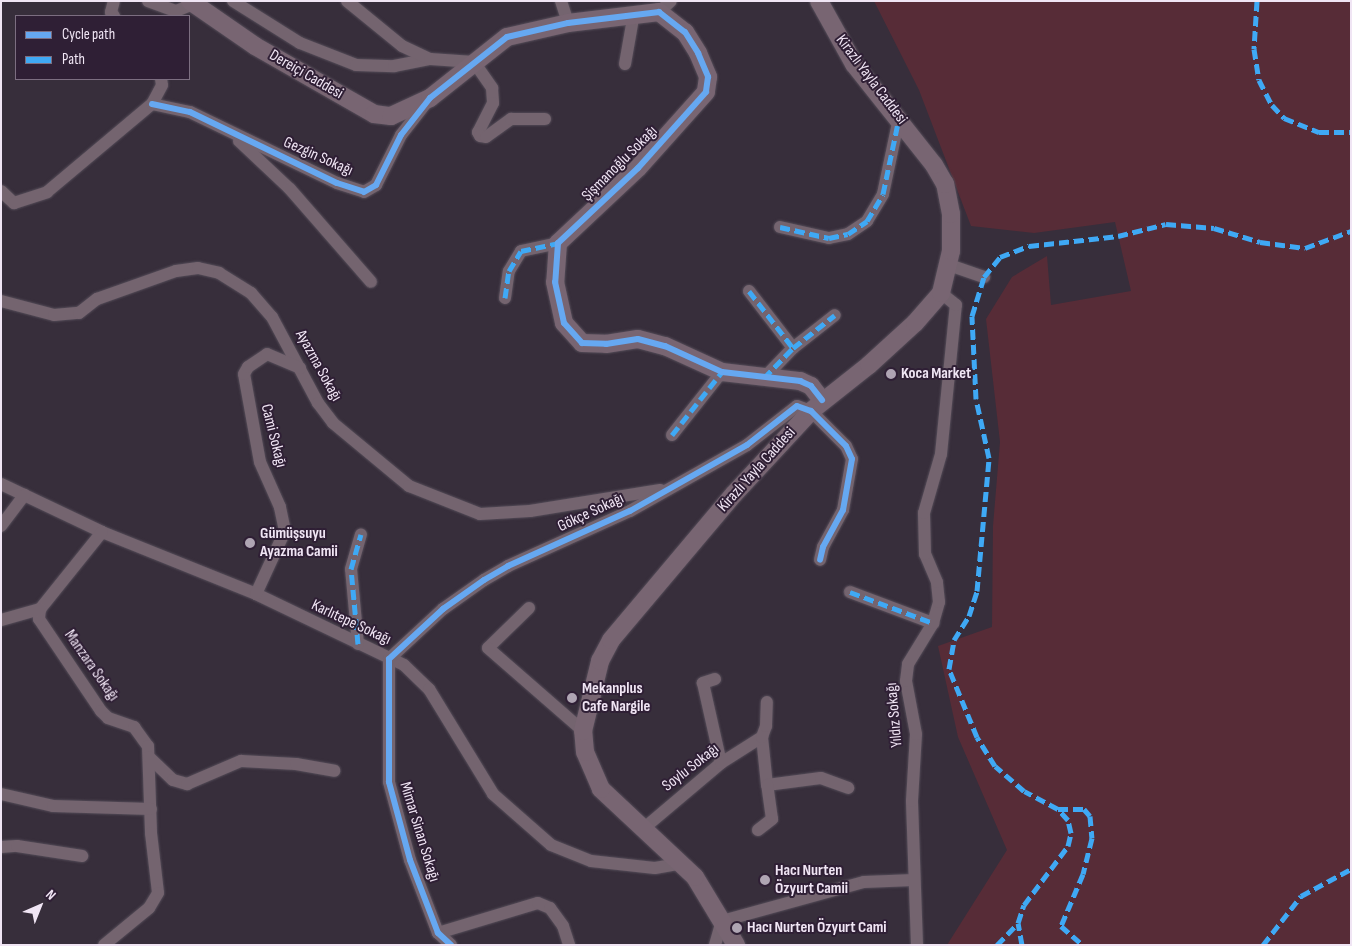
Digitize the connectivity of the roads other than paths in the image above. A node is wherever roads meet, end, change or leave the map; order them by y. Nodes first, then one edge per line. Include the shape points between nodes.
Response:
1 (114, 1) edge
2 (148, 1) edge
3 (233, 1) edge
4 (347, 1) edge
5 (561, 1) edge
6 (819, 1) edge
7 (191, 3) edge
8 (665, 7) edge
9 (634, 13) junction
10 (113, 15) edge
11 (568, 23) junction
12 (430, 58) junction
13 (474, 62) junction
14 (625, 64) dead end
15 (161, 80) edge
16 (430, 98) junction
17 (152, 104) junction
18 (898, 118) junction
19 (545, 119) dead end
20 (230, 133) junction
21 (1, 191) edge
22 (780, 227) dead end
23 (558, 243) junction
24 (949, 264) junction
25 (984, 277) dead end
26 (371, 282) dead end
27 (749, 291) dead end
28 (941, 293) junction
29 (505, 298) dead end
30 (1, 301) edge
31 (836, 315) dead end
32 (793, 348) junction
33 (300, 368) junction
34 (722, 372) junction
35 (764, 378) junction
36 (816, 405) junction
37 (672, 435) dead end
38 (1, 484) edge
39 (671, 489) junction
40 (24, 495) junction
41 (1, 526) edge
42 (102, 532) junction
43 (361, 534) dead end
44 (820, 560) dead end
45 (850, 592) dead end
46 (256, 594) junction
47 (40, 608) junction
48 (529, 608) dead end
49 (1, 620) edge
50 (933, 623) junction
51 (358, 644) junction
52 (390, 659) junction
53 (715, 679) dead end
54 (767, 702) dead end
55 (582, 731) junction
56 (762, 737) junction
57 (149, 757) junction
58 (721, 763) junction
59 (334, 771) dead end
60 (767, 785) junction
61 (848, 788) dead end
62 (1, 794) edge
63 (151, 809) junction
64 (643, 829) junction
65 (758, 830) dead end
66 (1, 847) edge
67 (82, 856) dead end
68 (682, 863) junction
69 (914, 880) junction
70 (722, 921) junction
71 (438, 932) junction
72 (104, 945) edge
73 (451, 945) edge
74 (569, 945) edge
75 (715, 945) edge
76 (736, 945) edge
77 (917, 945) edge

1 - 10 street
2 - 7 street via 176,10
3 - 12 street via 300,43 356,65 394,66
4 - 12 street via 402,46
5 - 11 street
6 - 18 street, Kirazlı Yayla Caddesi via 854,64
7 - 16 street, Dereiçi Caddesi via 255,46 374,114 391,116
8 - 9 street, Şişmanoğlu Sokağı
8 - 23 street, Şişmanoğlu Sokağı via 698,53 708,77 706,92 638,168
9 - 11 street, Şişmanoğlu Sokağı
9 - 14 street
11 - 13 street, Şişmanoğlu Sokağı via 507,37
12 - 13 street
13 - 16 street, Şişmanoğlu Sokağı
13 - 19 street via 492,88 493,103 478,132 480,136 486,137 511,119
15 - 17 street via 162,85
16 - 20 street, Gezgin Sokağı via 401,135 376,185 364,192 336,183
17 - 20 street, Gezgin Sokağı via 190,112
17 - 21 street via 47,192 14,203
18 - 22 street via 883,194 867,221 848,234 829,238
18 - 24 street, Kirazlı Yayla Caddesi via 945,184 951,214
20 - 26 street via 290,189
23 - 29 street via 520,251 509,271
23 - 34 street via 555,282 564,323 575,337 591,345 638,338 665,346
24 - 25 street
24 - 28 street, Kirazlı Yayla Caddesi
27 - 32 street
28 - 36 street, Kirazlı Yayla Caddesi via 915,323 869,365
28 - 50 street, Yıldız Sokağı via 956,306 941,454 924,513 925,554 937,582 939,602
30 - 33 street, Ayazma Sokağı via 54,315 78,313 97,299 139,282 198,268 219,273 251,293 272,316
31 - 32 street
32 - 35 street
33 - 39 street, Ayazma Sokağı via 333,423 409,486 462,510 480,514 530,511
33 - 46 street, Cami Sokağı via 267,354 248,366 244,374 260,462 280,507 285,531
34 - 35 street
34 - 37 street
35 - 36 street via 800,381 811,386
36 - 39 street, Gökçe Sokağı via 797,406 786,411 746,445
36 - 44 street via 852,459 843,510 823,546
36 - 55 street, Kirazlı Yayla Caddesi via 734,494 611,640 600,661
38 - 40 street, Karlıtepe Sokağı
39 - 52 street, Gökçe Sokağı via 484,580 444,609
40 - 41 street
40 - 42 street, Karlıtepe Sokağı
42 - 46 street, Karlıtepe Sokağı
42 - 47 street
43 - 51 street via 351,569
45 - 50 street
46 - 51 street, Karlıtepe Sokağı
47 - 49 street
47 - 57 street, Manzara Sokağı via 39,618 101,711 108,718 140,732 148,746
48 - 55 street via 488,648
50 - 69 street, Yıldız Sokağı via 908,664 906,681 916,734 912,801
51 - 52 street, Karlıtepe Sokağı
52 - 68 street, Karlıtepe Sokağı via 404,665 429,689 493,794 551,845 591,861 655,868
52 - 71 street, Mimar Sinan Sokağı via 389,782 410,860
53 - 58 street via 703,683
54 - 56 street
55 - 64 street, Kirazlı Yayla Caddesi via 585,752 601,789
56 - 58 street, Soylu Sokağı
56 - 60 street
57 - 59 street via 173,780 187,784 241,761 296,764
57 - 63 street, Manzara Sokağı
58 - 64 street, Soylu Sokağı
60 - 61 street via 821,778
60 - 65 street via 772,818
62 - 63 street via 53,806
63 - 72 street, Manzara Sokağı via 158,892 155,902
64 - 68 street, Kirazlı Yayla Caddesi
66 - 67 street via 17,846
68 - 70 street, Kirazlı Yayla Caddesi via 695,877
69 - 70 street via 864,882
69 - 77 street, Yıldız Sokağı
70 - 75 street
70 - 76 street, Kirazlı Yayla Caddesi
71 - 73 street, Mimar Sinan Sokağı
71 - 74 street via 538,902 550,908 563,926

